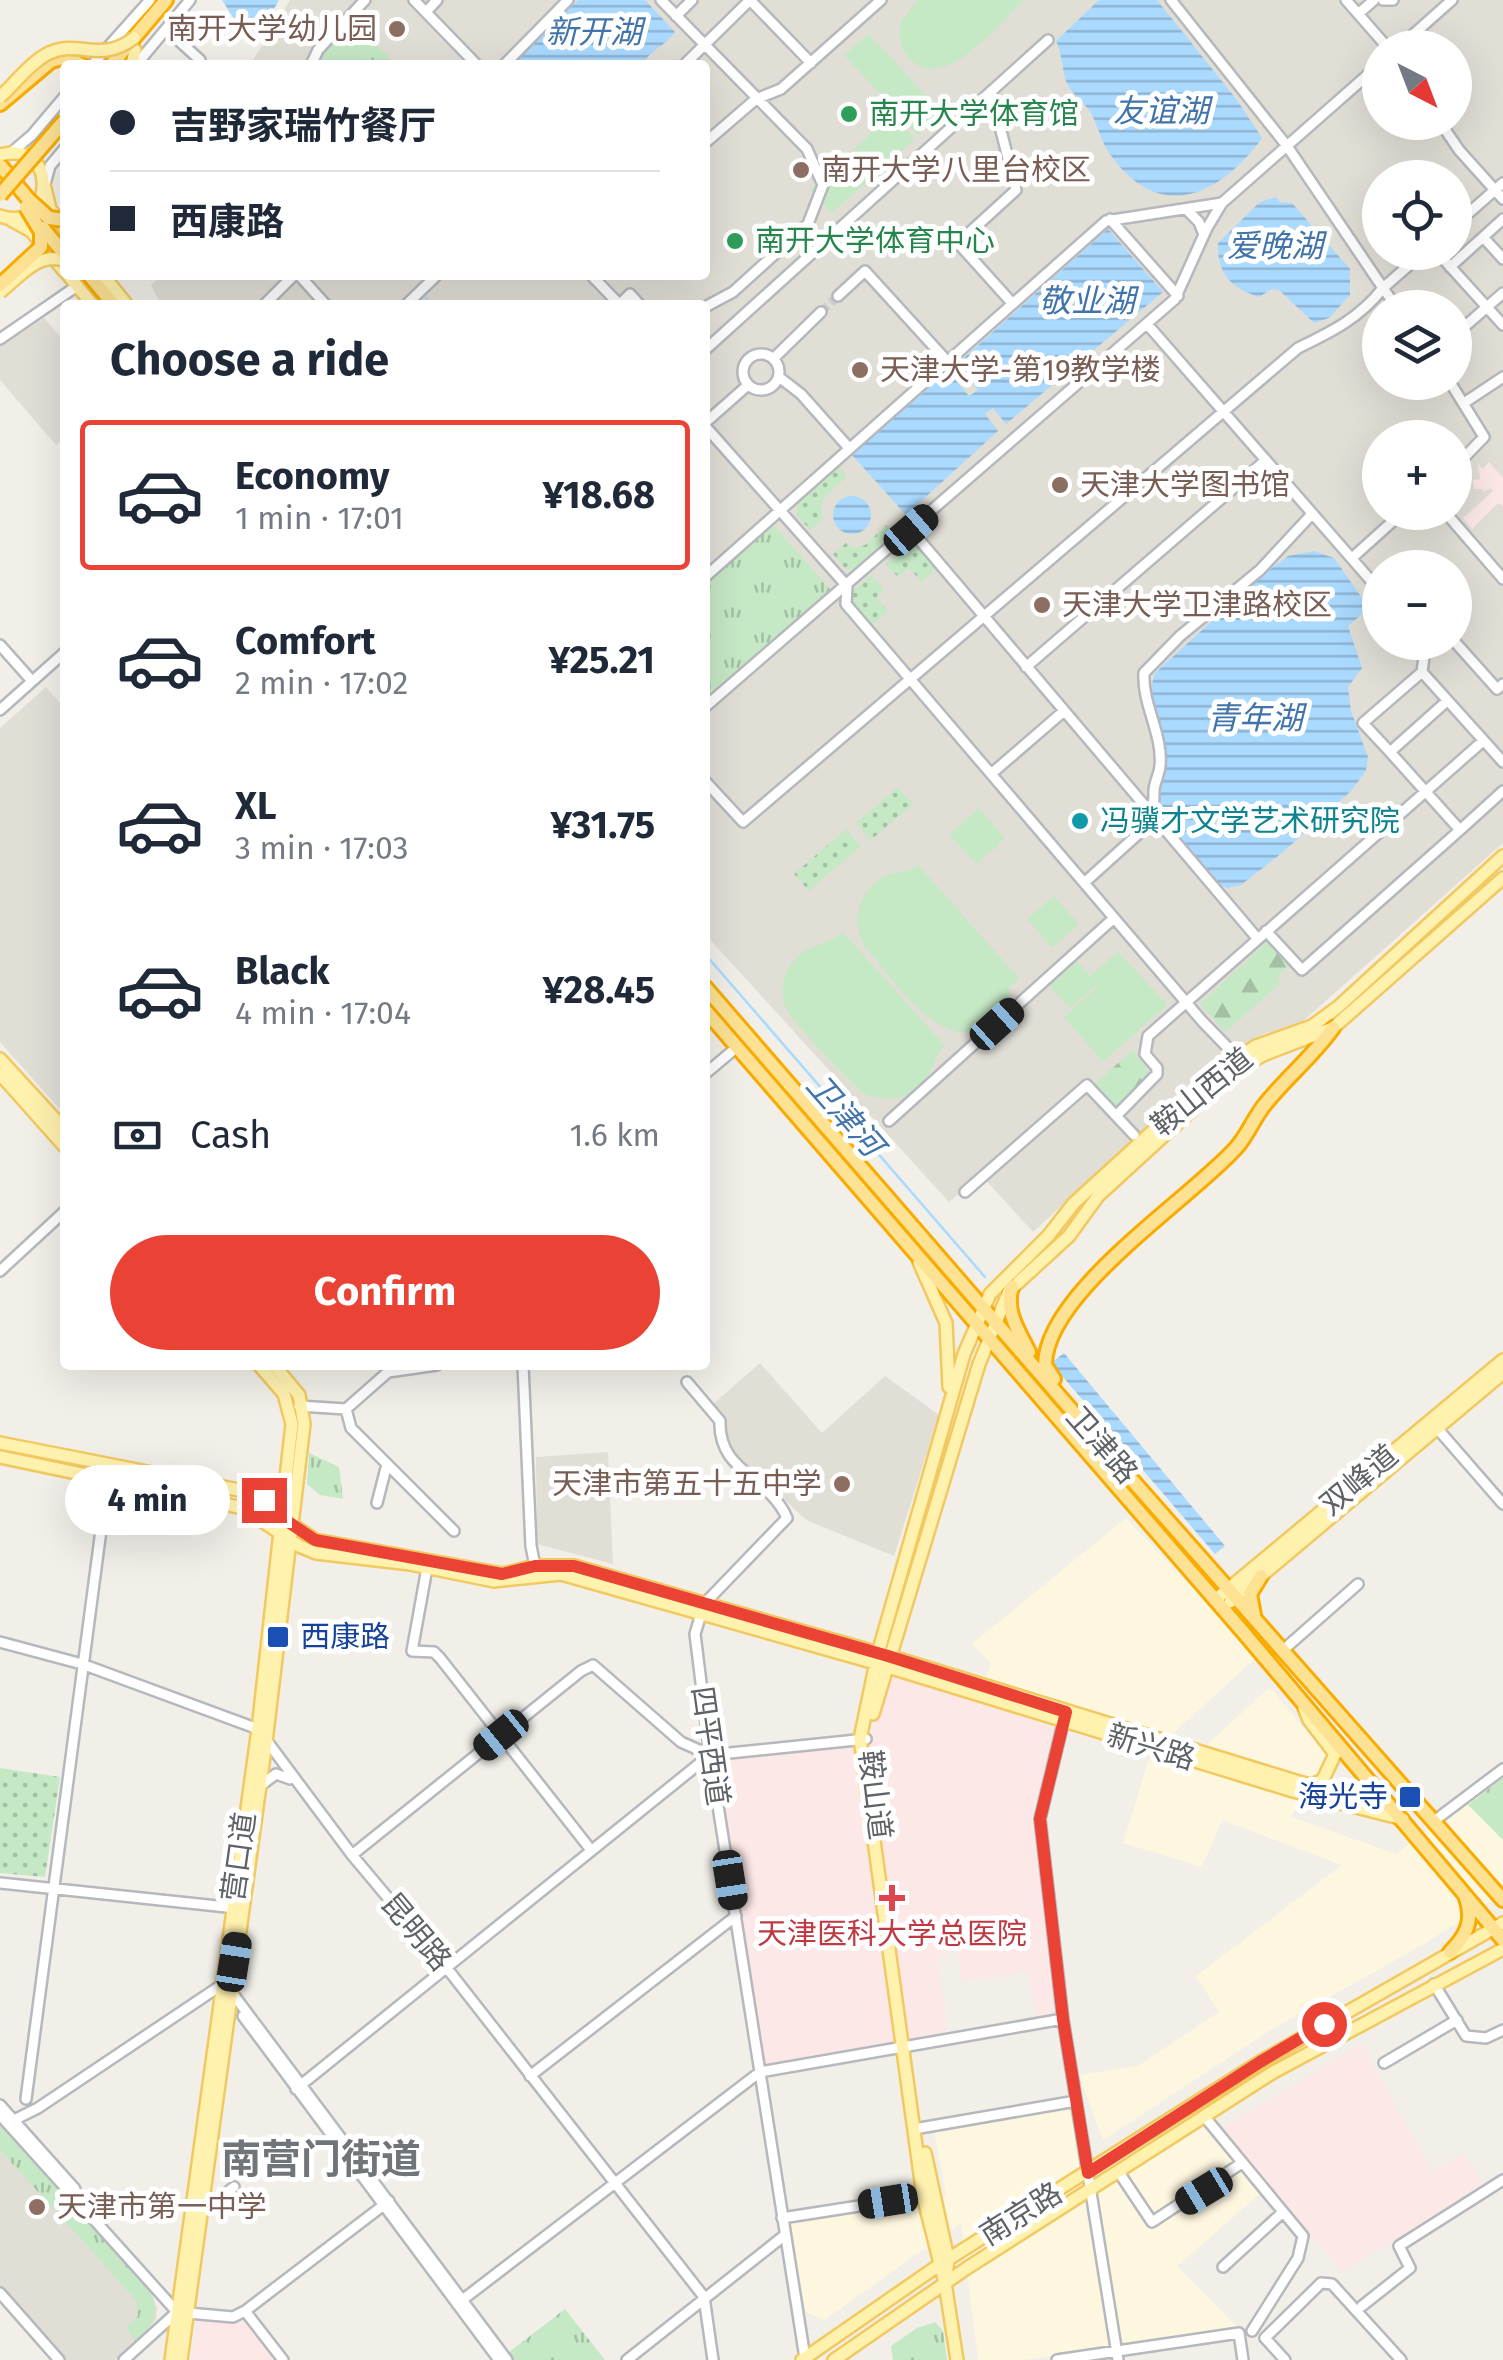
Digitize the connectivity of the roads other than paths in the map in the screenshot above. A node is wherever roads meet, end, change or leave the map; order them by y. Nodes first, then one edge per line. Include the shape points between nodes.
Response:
1 (150, 0) edge
2 (166, 0) edge
3 (176, 0) edge
4 (190, 0) edge
5 (366, 0) edge
6 (414, 0) edge
7 (437, 0) edge
8 (568, 0) edge
9 (661, 0) edge
10 (692, 0) edge
11 (858, 0) edge
12 (881, 0) edge
13 (1171, 0) edge
14 (1346, 0) edge
15 (1374, 0) edge
16 (1383, 0) edge
17 (1393, 0) edge
18 (1433, 0) edge
19 (1452, 0) edge
20 (1441, 9) junction
21 (869, 10) junction
22 (426, 12) junction
23 (1358, 14) junction
24 (676, 16) junction
25 (166, 29) junction
26 (1372, 30) edge
27 (1418, 30) edge
28 (1048, 40) dead end
29 (703, 46) junction
30 (134, 55) edge
31 (72, 60) edge
32 (96, 60) edge
33 (200, 60) edge
34 (313, 60) edge
35 (472, 60) edge
36 (509, 60) edge
37 (689, 60) edge
38 (811, 63) junction
39 (1362, 80) edge
40 (991, 91) junction
41 (756, 99) junction
42 (0, 100) edge
43 (60, 102) edge
44 (60, 126) edge
45 (32, 134) junction
46 (710, 138) edge
47 (60, 139) edge
48 (1452, 140) edge
49 (1287, 146) junction
50 (4, 151) edge
51 (60, 151) edge
52 (60, 154) edge
53 (0, 165) edge
54 (0, 177) edge
55 (44, 184) junction
56 (1499, 187) edge
57 (0, 195) edge
58 (1503, 199) edge
59 (27, 204) junction
60 (1222, 204) junction
61 (1184, 208) junction
62 (1472, 210) edge
63 (2, 216) edge
64 (60, 219) edge
65 (1110, 219) junction
66 (1503, 219) edge
67 (60, 222) edge
68 (1204, 235) junction
69 (1482, 237) junction
70 (60, 240) edge
71 (1472, 246) edge
72 (60, 259) edge
73 (1503, 259) edge
74 (60, 262) edge
75 (60, 264) edge
76 (1404, 270) edge
77 (1453, 270) edge
78 (94, 280) edge
79 (107, 280) edge
80 (291, 280) edge
81 (301, 280) edge
82 (432, 280) edge
83 (596, 280) edge
84 (78, 282) edge
85 (0, 288) edge
86 (1383, 288) junction
87 (1503, 293) edge
88 (838, 296) tunnel mouth
89 (1178, 296) junction
90 (99, 300) edge
91 (110, 300) edge
92 (123, 300) edge
93 (269, 300) edge
94 (321, 300) edge
95 (413, 300) edge
96 (615, 300) edge
97 (1012, 303) junction
98 (710, 305) edge
99 (1487, 308) junction
100 (821, 312) tunnel mouth
101 (1472, 321) edge
102 (1147, 324) junction
103 (1503, 325) edge
104 (0, 339) edge
105 (710, 345) edge
106 (774, 358) junction
107 (947, 362) junction
108 (779, 376) junction
109 (1503, 377) edge
110 (748, 385) junction
111 (1462, 400) edge
112 (1464, 403) junction
113 (1224, 411) junction
114 (710, 419) edge
115 (710, 430) edge
116 (849, 448) junction
117 (1472, 449) edge
118 (1266, 460) junction
119 (780, 509) junction
120 (1312, 514) junction
121 (911, 530) junction
122 (1383, 530) edge
123 (1460, 530) edge
124 (1352, 558) junction
125 (1362, 569) edge
126 (710, 572) edge
127 (1503, 580) edge
128 (847, 586) junction
129 (984, 617) junction
130 (0, 645) edge
131 (60, 656) edge
132 (1424, 660) edge
133 (1471, 660) edge
134 (1026, 667) junction
135 (1422, 672) junction
136 (910, 680) junction
137 (32, 681) junction
138 (1503, 684) edge
139 (1447, 701) junction
140 (710, 703) edge
141 (0, 710) edge
142 (1064, 711) junction
143 (1482, 740) junction
144 (1390, 752) junction
145 (1503, 762) edge
146 (991, 774) junction
147 (710, 786) edge
148 (1426, 791) junction
149 (1503, 791) edge
150 (1152, 816) junction
151 (1460, 830) junction
152 (1503, 856) edge
153 (1503, 878) edge
154 (1084, 884) junction
155 (1114, 918) junction
156 (1262, 934) junction
157 (710, 993) edge
158 (1186, 1002) junction
159 (710, 1016) edge
160 (1333, 1028) junction
161 (737, 1047) junction
162 (1236, 1056) junction
163 (0, 1059) edge
164 (710, 1070) edge
165 (0, 1074) edge
166 (1116, 1116) junction
167 (889, 1121) dead end
168 (60, 1125) edge
169 (1134, 1135) dead end
170 (60, 1141) edge
171 (965, 1192) dead end
172 (60, 1217) edge
173 (916, 1255) junction
174 (0, 1271) edge
175 (1012, 1288) junction
176 (983, 1306) junction
177 (997, 1321) junction
178 (976, 1324) junction
179 (989, 1338) junction
180 (1503, 1360) edge
181 (263, 1370) edge
182 (278, 1370) edge
183 (402, 1370) edge
184 (523, 1370) edge
185 (1503, 1373) edge
186 (1046, 1380) junction
187 (686, 1382) dead end
188 (296, 1406) junction
189 (346, 1409) junction
190 (947, 1411) junction
191 (1434, 1425) junction
192 (1099, 1442) junction
193 (0, 1443) edge
194 (0, 1457) edge
195 (387, 1464) junction
196 (109, 1471) junction
197 (377, 1503) dead end
198 (1503, 1504) edge
199 (286, 1521) junction
200 (454, 1531) dead end
201 (284, 1535) junction
202 (535, 1566) junction
203 (427, 1568) junction
204 (1257, 1571) junction
205 (1358, 1584) dead end
206 (1232, 1593) junction
207 (1219, 1604) junction
208 (702, 1609) junction
209 (1257, 1622) junction
210 (1244, 1633) junction
211 (0, 1642) edge
212 (1282, 1651) junction
213 (882, 1660) junction
214 (82, 1664) junction
215 (1300, 1700) junction
216 (1065, 1716) junction
217 (258, 1730) junction
218 (501, 1735) junction
219 (863, 1739) junction
220 (266, 1742) junction
221 (710, 1754) junction
222 (1503, 1769) edge
223 (294, 1781) junction
224 (1321, 1781) junction
225 (260, 1787) junction
226 (1317, 1796) junction
227 (1402, 1819) junction
228 (1434, 1821) junction
229 (591, 1850) junction
230 (352, 1855) junction
231 (0, 1883) edge
232 (1460, 1887) junction
233 (52, 1888) junction
234 (1503, 1897) edge
235 (237, 1909) junction
236 (736, 1916) junction
237 (1500, 1929) edge
238 (1503, 1949) edge
239 (1450, 1952) junction
240 (1503, 1960) edge
241 (446, 1967) junction
242 (1460, 1972) junction
243 (1434, 1984) junction
244 (226, 1991) junction
245 (1063, 2019) junction
246 (1457, 2020) junction
247 (1503, 2030) edge
248 (905, 2047) junction
249 (1384, 2063) dead end
250 (760, 2072) junction
251 (530, 2076) junction
252 (299, 2086) junction
253 (26, 2099) junction
254 (1076, 2101) junction
255 (0, 2105) edge
256 (38, 2108) junction
257 (1204, 2116) junction
258 (8, 2118) edge
259 (918, 2128) junction
260 (1242, 2164) junction
261 (1118, 2171) junction
262 (1088, 2173) junction
263 (1503, 2180) edge
264 (617, 2184) junction
265 (234, 2187) dead end
266 (1090, 2188) junction
267 (924, 2196) junction
268 (386, 2202) junction
269 (1282, 2212) junction
270 (200, 2213) junction
271 (782, 2218) junction
272 (189, 2225) junction
273 (940, 2229) junction
274 (785, 2236) junction
275 (978, 2240) junction
276 (934, 2244) junction
277 (942, 2264) junction
278 (1224, 2267) dead end
279 (912, 2283) junction
280 (946, 2283) junction
281 (180, 2290) junction
282 (161, 2292) junction
283 (0, 2293) edge
284 (925, 2296) junction
285 (704, 2297) junction
286 (460, 2302) junction
287 (1362, 2306) dead end
288 (181, 2311) junction
289 (245, 2312) junction
290 (159, 2329) junction
291 (1252, 2331) dead end
292 (1118, 2355) edge
293 (803, 2359) edge
294 (59, 2360) edge
295 (124, 2360) edge
296 (171, 2360) edge
297 (181, 2360) edge
298 (283, 2360) edge
299 (499, 2360) edge
300 (507, 2360) edge
301 (627, 2360) edge
302 (713, 2360) edge
303 (834, 2360) edge
304 (957, 2360) edge
305 (1058, 2360) edge
306 (1243, 2360) edge
307 (1284, 2360) edge
308 (1400, 2360) edge

1 - 32 street
2 - 30 highway
3 - 30 highway
4 - 25 street
5 - 34 street
6 - 22 street
7 - 22 street
8 - 36 street
9 - 24 street
10 - 24 street
11 - 21 street
12 - 21 street
13 - 49 street
14 - 23 street
15 - 23 street
16 - 17 street
18 - 20 street
19 - 20 street
20 - 27 street
21 - 38 street
22 - 35 street
23 - 26 street
24 - 29 street
25 - 30 street
25 - 33 street
28 - 40 street
29 - 37 street
29 - 38 street via 750,0
29 - 41 street
30 - 42 main road, bridge via 50,53
31 - 42 highway, bridge via 50,61
38 - 41 street via 782,89
39 - 49 street
40 - 97 street via 1016,190 958,243
40 - 105 street
41 - 46 street
41 - 98 street via 807,149 824,184 808,224
43 - 45 street
44 - 57 highway, bridge
45 - 50 street
45 - 51 street
47 - 63 highway, bridge
48 - 56 street
49 - 60 street
49 - 86 street
50 - 55 main road via 36,163
52 - 55 street
53 - 59 highway
54 - 59 highway, bridge
55 - 63 main road via 31,212
55 - 67 main road
56 - 58 street
56 - 62 street
59 - 64 highway, bridge
59 - 70 highway, bridge
59 - 72 highway, bridge
59 - 85 highway, bridge via 41,247
60 - 61 street
60 - 68 street
61 - 65 street
61 - 68 street
63 - 74 main road via 31,230
65 - 89 street
65 - 97 street
66 - 69 street
68 - 89 street
69 - 71 street
69 - 73 street
75 - 85 main road, bridge via 44,258
76 - 86 street
77 - 99 street
78 - 91 highway
79 - 92 main road
80 - 93 street
81 - 94 street
82 - 95 street
83 - 96 street
84 - 90 highway
84 - 104 street
86 - 113 street via 1350,322 1298,348
87 - 99 street
88 - 107 street via 865,271
89 - 102 street
97 - 107 street
99 - 101 street
99 - 103 street
100 - 106 street
102 - 113 street
102 - 121 street
106 - 108 street
106 - 110 street via 758,354 748,360
107 - 116 street
108 - 110 street via 764,390
108 - 116 street
109 - 112 street
110 - 114 street
111 - 112 street
112 - 117 street via 1484,437
113 - 118 street
113 - 129 street
115 - 119 street
116 - 119 street
118 - 120 street
118 - 134 street
119 - 126 street
119 - 128 street
120 - 124 street
120 - 150 street via 1144,673 1142,694 1160,766
121 - 128 street
121 - 129 street
122 - 124 street
123 - 127 street
124 - 125 street
128 - 136 street via 846,604
128 - 140 street
129 - 134 street
129 - 136 street
130 - 137 street
131 - 137 street
132 - 135 street
133 - 138 street via 1498,689
134 - 142 street
135 - 139 street
135 - 144 street via 1363,723
136 - 146 street
136 - 147 street via 743,822
137 - 141 street
139 - 143 street
139 - 144 street
142 - 146 street
142 - 150 street
143 - 145 street
143 - 148 street
144 - 148 street
146 - 154 street
148 - 151 street
148 - 156 street
149 - 151 street
150 - 154 street
150 - 156 street
151 - 156 street via 1302,970
152 - 162 main road, 鞍山西道 via 1323,1019
153 - 160 main road, 鞍山西道
154 - 155 street
155 - 158 street
155 - 167 street
156 - 158 street
157 - 176 highway, 卫津路
158 - 162 street
158 - 166 street via 1148,1036 1144,1049 1157,1074
159 - 161 highway, 卫津路
160 - 175 main road, 鞍山西道 via 1230,1075 1098,1196 1069,1236
160 - 192 highway via 1267,1102 1240,1144 1085,1287 1054,1331 1045,1366
161 - 164 street
161 - 173 highway, 卫津路
162 - 176 main road, 鞍山西道 via 1074,1203
163 - 168 main road
165 - 170 main road
166 - 169 street
166 - 171 street via 1087,1085
172 - 174 street
173 - 178 highway, 卫津路
173 - 190 main road via 946,1322
175 - 177 main road, 鞍山西道
175 - 186 highway via 1012,1316
176 - 177 highway, 卫津路
176 - 178 main road, 鞍山西道
177 - 179 main road, 鞍山道
177 - 186 highway, 卫津路
178 - 179 highway, 卫津路
178 - 190 main road, 鞍山道
179 - 207 highway, 卫津路
179 - 213 main road, 鞍山道
180 - 191 main road, 双峰道
181 - 188 main road
182 - 188 main road via 294,1388
183 - 189 street via 388,1372
184 - 202 street
185 - 191 main road, 双峰道
186 - 192 highway, 卫津路
187 - 208 street via 720,1421 727,1456 778,1498 787,1518
188 - 189 street
188 - 199 main road
189 - 195 street via 351,1428
190 - 213 main road, 鞍山道
191 - 198 street
191 - 204 main road, 双峰道
192 - 206 highway, 卫津路
193 - 196 main road
194 - 196 main road
195 - 197 street
195 - 200 street
196 - 199 main road via 248,1492
196 - 201 main road via 243,1508
196 - 214 street
199 - 201 main road
199 - 202 main road via 315,1540 488,1572
201 - 203 main road, 新兴路 via 316,1552
201 - 217 main road, 营口道
201 - 220 main road, 营口道
202 - 208 main road via 574,1566
203 - 208 main road, 新兴路 via 502,1582 561,1574
203 - 218 street via 412,1652 434,1652
204 - 206 main road, 双峰道
204 - 209 highway via 1250,1600
205 - 212 street
206 - 207 main road, 双峰道
206 - 209 highway, 卫津路
206 - 210 main road
207 - 210 highway, 卫津路
208 - 213 main road, 新兴路
208 - 221 street, 四平西道 via 696,1634
209 - 212 highway, 卫津路
210 - 215 highway, 卫津路
211 - 214 street
212 - 228 highway, 卫津路
213 - 216 main road, 新兴路
213 - 219 main road, 鞍山道
214 - 217 street
214 - 233 street
215 - 224 main road via 1335,1754
215 - 227 highway, 卫津路
216 - 224 main road via 1299,1782
216 - 226 main road, 新兴路
216 - 245 street via 1040,1819
217 - 220 street, 昆明路
217 - 235 main road, 营口道
218 - 221 street via 593,1665 680,1742
218 - 229 street
218 - 230 street
219 - 221 street
219 - 248 main road, 鞍山道
220 - 223 street, 昆明路
220 - 225 main road, 营口道
221 - 229 street
221 - 236 street, 四平西道
222 - 228 street
223 - 225 street via 276,1774
223 - 230 street, 昆明路
224 - 226 main road
225 - 235 main road, 营口道
226 - 227 main road
227 - 232 highway, 卫津路
228 - 234 highway, 卫津路
229 - 241 street
230 - 241 street, 昆明路
231 - 233 street
232 - 237 highway, 卫津路
232 - 239 highway via 1470,1922
233 - 235 street
233 - 253 street
235 - 244 main road, 营口道
236 - 250 street, 四平西道
236 - 251 street
237 - 239 main road, 南京路
238 - 242 main road, 南京路
239 - 262 main road, 南京路 via 1260,2062
240 - 242 main road
241 - 251 street, 昆明路
241 - 252 street
242 - 243 main road, 南京路
243 - 246 street
243 - 257 main road, 南京路
244 - 252 street
244 - 256 street
244 - 270 main road, 营口道
244 - 272 main road, 营口道
245 - 248 street
245 - 254 street
246 - 247 street via 1466,2036 1486,2038
246 - 249 street
248 - 250 street
248 - 259 main road, 鞍山道
250 - 264 street
250 - 271 street, 四平西道
251 - 264 street, 昆明路
252 - 268 street
253 - 256 street
253 - 258 street
254 - 259 street
254 - 262 street
255 - 258 street
256 - 258 street
257 - 260 street
257 - 261 main road, 南京路
258 - 282 street
259 - 267 main road, 鞍山道
259 - 273 main road, 鞍山道
260 - 261 street via 1152,2222
260 - 269 street
261 - 266 main road, 南京路
262 - 266 street
262 - 275 main road, 南京路
263 - 287 street via 1399,2246 1410,2268
264 - 285 street, 昆明路
264 - 286 street
265 - 270 street
266 - 280 main road, 南京路
266 - 292 street
267 - 271 street
267 - 276 main road, 鞍山道
268 - 286 street
268 - 289 street
269 - 278 street
269 - 291 street via 1303,2236 1298,2258
270 - 272 main road
270 - 288 main road, 营口道
271 - 274 street, 四平西道
272 - 281 main road, 营口道
273 - 275 main road via 956,2245
273 - 277 main road, 鞍山道
274 - 285 street
274 - 293 street, 四平西道
275 - 277 main road, 南京路
276 - 277 main road, 鞍山道
276 - 279 main road via 928,2269
277 - 279 main road, 南京路
277 - 280 main road, 鞍山道
277 - 284 main road
279 - 293 main road, 南京路
280 - 284 main road, 南京路
280 - 304 main road, 鞍山道
281 - 282 street
281 - 288 main road, 营口道
282 - 288 street
282 - 290 street via 165,2312
283 - 294 street
284 - 303 main road, 南京路
285 - 301 street
285 - 302 street, 昆明路
286 - 299 street
286 - 300 street
288 - 289 street via 233,2317
288 - 290 street
288 - 296 main road, 营口道
288 - 297 main road, 营口道
289 - 298 street
290 - 295 street
292 - 305 street
292 - 306 street via 1239,2334
307 - 308 street via 1265,2338 1322,2283 1332,2284

